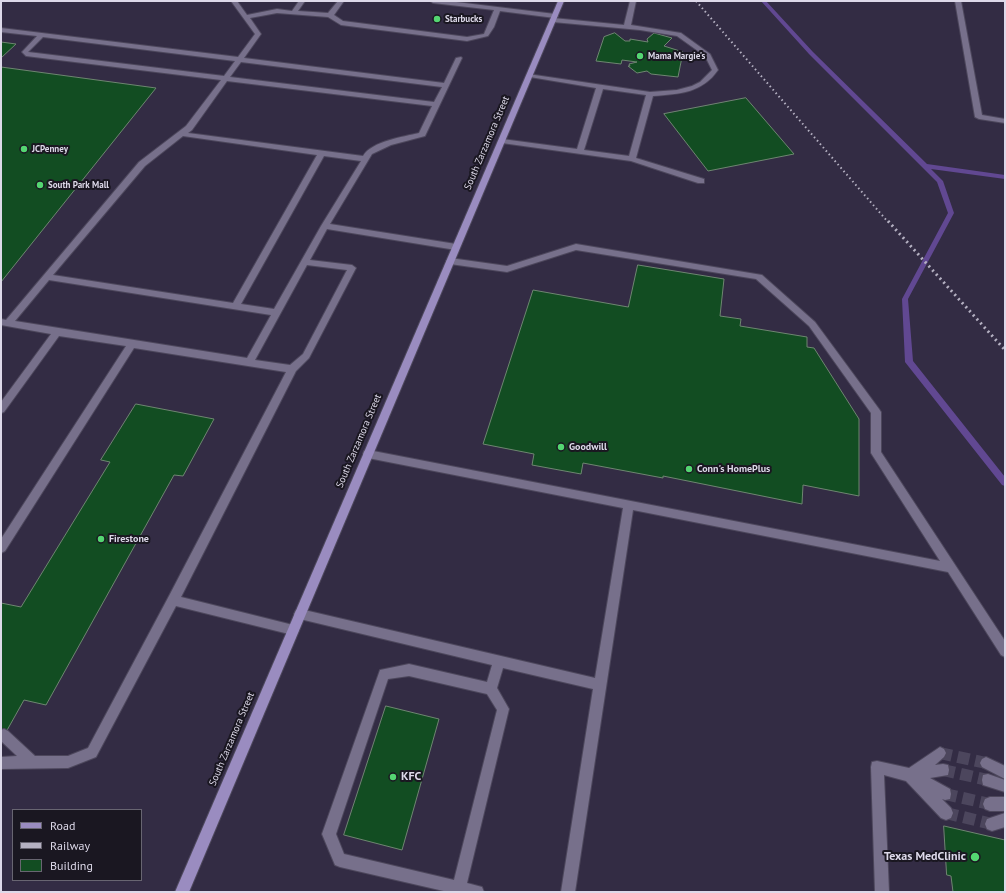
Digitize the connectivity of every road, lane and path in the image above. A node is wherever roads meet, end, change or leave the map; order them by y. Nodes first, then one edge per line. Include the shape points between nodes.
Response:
1 (234, 1) edge
2 (302, 1) edge
3 (341, 1) edge
4 (433, 1) edge
5 (561, 1) edge
6 (633, 1) edge
7 (958, 1) edge
8 (487, 4) edge
9 (498, 9) junction
10 (293, 13) junction
11 (330, 15) junction
12 (245, 17) junction
13 (554, 18) junction
14 (627, 26) junction
15 (1, 30) edge
16 (42, 35) junction
17 (459, 58) dead end
18 (238, 60) junction
19 (530, 75) junction
20 (224, 79) junction
21 (446, 85) junction
22 (600, 86) junction
23 (650, 94) junction
24 (437, 104) junction
25 (1005, 121) edge
26 (182, 134) junction
27 (502, 141) junction
28 (580, 152) junction
29 (322, 153) junction
30 (365, 159) junction
31 (632, 159) junction
32 (701, 181) dead end
33 (325, 226) junction
34 (456, 247) junction
35 (450, 261) junction
36 (305, 262) junction
37 (47, 277) junction
38 (235, 307) junction
39 (277, 313) junction
40 (4, 322) edge
41 (57, 332) junction
42 (132, 344) junction
43 (249, 363) junction
44 (292, 369) junction
45 (1, 409) edge
46 (368, 454) junction
47 (630, 506) junction
48 (1, 548) edge
49 (950, 568) junction
50 (173, 600) junction
51 (300, 614) junction
52 (293, 630) junction
53 (1005, 651) edge
54 (499, 660) junction
55 (600, 685) junction
56 (491, 689) junction
57 (4, 735) dead end
58 (940, 753) dead end
59 (32, 762) junction
60 (1, 763) edge
61 (986, 763) tunnel mouth
62 (943, 770) tunnel mouth
63 (1005, 773) edge
64 (910, 774) junction
65 (988, 780) tunnel mouth
66 (1005, 786) edge
67 (945, 794) tunnel mouth
68 (990, 804) tunnel mouth
69 (1005, 804) edge
70 (946, 813) tunnel mouth
71 (459, 890) edge
72 (182, 892) edge
73 (478, 892) edge
74 (568, 892) edge
75 (882, 892) edge

1 - 12 lane
2 - 10 lane
3 - 11 lane
4 - 8 lane
5 - 13 main road, South Zarzamora Street
6 - 14 lane
7 - 25 lane via 979,117
8 - 9 lane
9 - 11 lane via 486,35 467,39 341,23
9 - 13 lane
10 - 11 lane
10 - 12 lane via 277,11
12 - 18 lane via 258,34
13 - 14 lane
13 - 19 main road, South Zarzamora Street
14 - 23 lane via 679,34 708,55 715,70 709,80 687,90
15 - 16 lane
16 - 18 lane
16 - 20 lane via 24,52 26,54
17 - 21 lane
18 - 20 lane
18 - 21 lane
19 - 22 lane
19 - 27 main road, South Zarzamora Street
20 - 24 lane
20 - 26 lane
21 - 24 lane
22 - 23 lane
22 - 28 lane
23 - 31 lane
24 - 30 lane via 422,134 388,143 369,153
26 - 29 lane
26 - 37 lane via 142,164
27 - 28 lane
27 - 34 main road, South Zarzamora Street
28 - 31 lane
29 - 30 lane
29 - 38 lane
30 - 33 lane
31 - 32 lane
33 - 34 lane
33 - 36 lane
34 - 35 main road, South Zarzamora Street
35 - 46 main road, South Zarzamora Street
35 - 49 lane via 507,269 576,247 759,276 812,324 876,412 876,453
36 - 39 lane
36 - 44 lane via 352,268 306,356
37 - 38 lane
37 - 40 lane
38 - 39 lane
39 - 43 lane
40 - 41 lane
41 - 42 lane
41 - 45 lane
42 - 43 lane
42 - 48 lane
43 - 44 lane
44 - 50 lane
46 - 47 lane
46 - 51 main road, South Zarzamora Street
47 - 49 lane
47 - 55 lane
49 - 53 lane
50 - 52 lane
50 - 59 lane via 92,753 68,762
51 - 52 main road, South Zarzamora Street
51 - 54 lane
52 - 72 main road, South Zarzamora Street
54 - 55 lane
54 - 56 lane
55 - 74 lane
56 - 71 lane via 503,709
56 - 71 lane via 409,670 384,674 329,834 340,860
57 - 59 lane
58 - 64 lane
59 - 60 lane
61 - 63 lane
62 - 64 lane
64 - 67 lane
64 - 70 lane
64 - 75 lane via 877,767
65 - 66 lane
68 - 69 lane
71 - 73 lane

